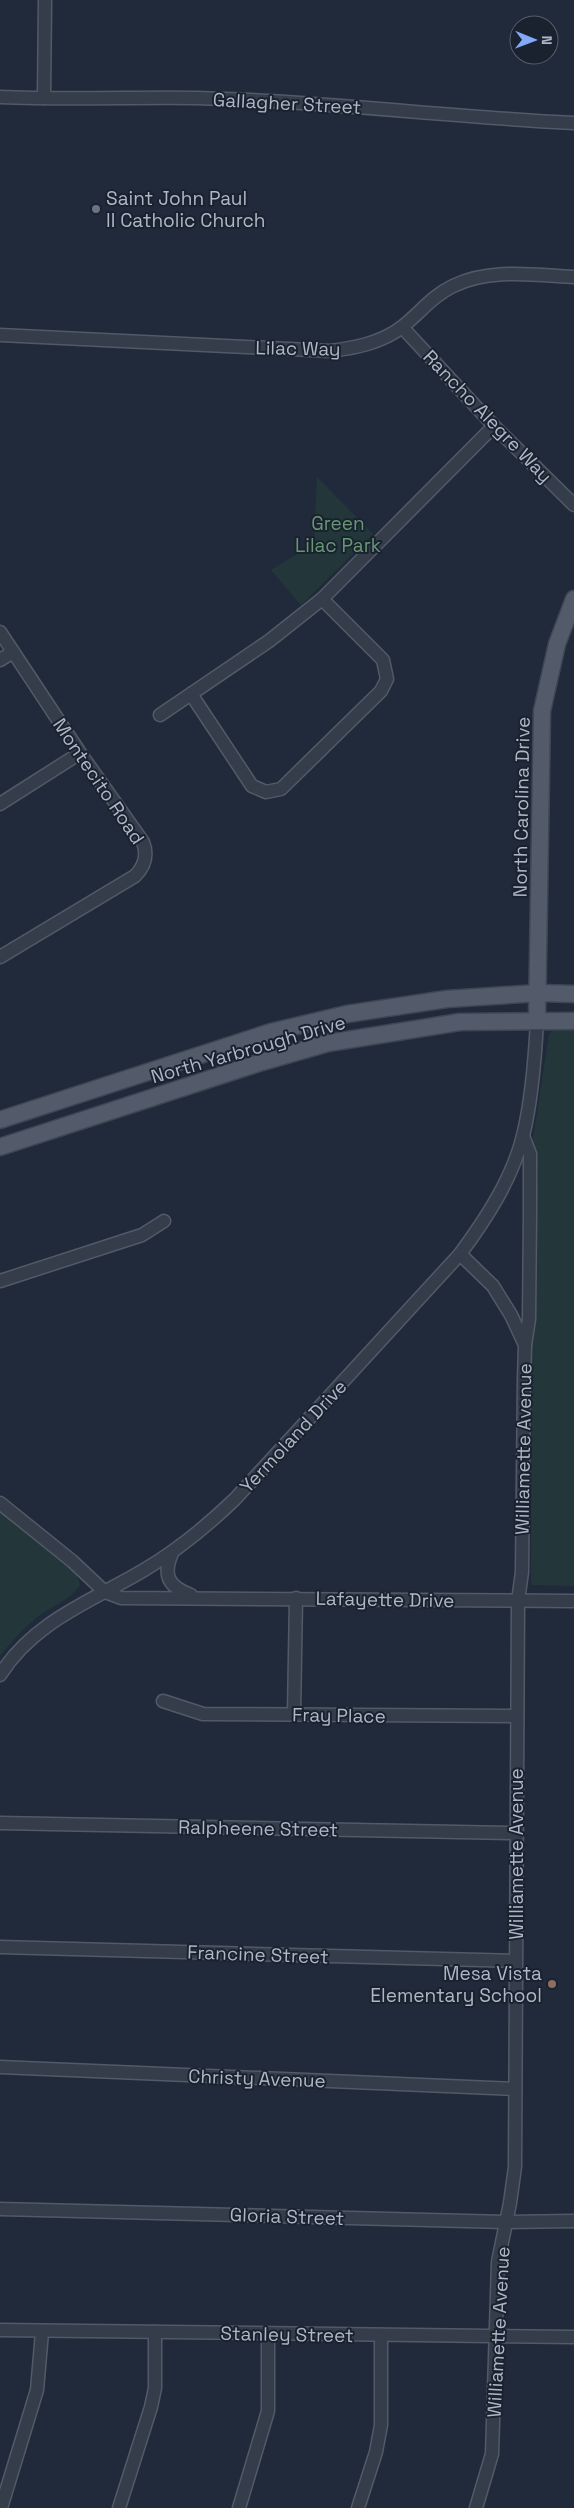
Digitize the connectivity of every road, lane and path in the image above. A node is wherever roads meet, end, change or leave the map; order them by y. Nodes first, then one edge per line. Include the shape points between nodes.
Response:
1 (45, 0) edge
2 (0, 97) edge
3 (44, 98) junction
4 (574, 123) edge
5 (574, 277) edge
6 (402, 327) junction
7 (0, 335) edge
8 (494, 426) junction
9 (574, 505) edge
10 (322, 599) junction
11 (574, 599) edge
12 (0, 632) edge
13 (13, 652) junction
14 (0, 660) edge
15 (191, 694) junction
16 (160, 715) dead end
17 (80, 753) junction
18 (0, 804) edge
19 (0, 956) edge
20 (539, 993) junction
21 (574, 994) edge
22 (364, 1011) junction
23 (574, 1020) edge
24 (537, 1021) junction
25 (369, 1036) junction
26 (0, 1120) edge
27 (523, 1136) junction
28 (0, 1147) edge
29 (164, 1221) dead end
30 (460, 1254) junction
31 (0, 1281) edge
32 (525, 1345) junction
33 (0, 1502) edge
34 (172, 1553) junction
35 (105, 1592) junction
36 (196, 1597) junction
37 (296, 1598) junction
38 (518, 1601) junction
39 (574, 1601) edge
40 (0, 1675) edge
41 (163, 1701) dead end
42 (294, 1714) junction
43 (517, 1716) junction
44 (0, 1823) edge
45 (516, 1833) junction
46 (0, 1947) edge
47 (515, 1961) junction
48 (0, 2067) edge
49 (515, 2089) junction
50 (0, 2208) edge
51 (505, 2222) junction
52 (574, 2222) edge
53 (0, 2330) edge
54 (42, 2332) junction
55 (155, 2332) junction
56 (268, 2334) junction
57 (381, 2335) junction
58 (495, 2336) junction
59 (574, 2337) edge
60 (1, 2508) edge
61 (119, 2508) edge
62 (239, 2508) edge
63 (358, 2508) edge
64 (476, 2508) edge

1 - 3 street
2 - 3 street, Gallagher Street
3 - 4 street, Gallagher Street via 197,98 351,105
5 - 6 street, Lilac Way via 506,274 471,279 433,298
6 - 7 street, Lilac Way via 373,343 330,351
6 - 8 street, Rancho Alegre Way
8 - 9 street, Rancho Alegre Way
8 - 10 street
10 - 15 street via 269,641
10 - 15 street via 383,660 387,679 381,691 281,789 266,792 252,786
11 - 20 main road, North Carolina Drive via 557,644 542,711
12 - 13 street, Montecito Road
13 - 14 street
13 - 17 street, Montecito Road
15 - 16 street
17 - 18 street
17 - 19 street, Montecito Road via 143,842 144,863 135,876
20 - 21 main road, North Yarbrough Drive
20 - 22 main road, North Yarbrough Drive via 447,999
20 - 24 main road, North Carolina Drive
22 - 25 main road
22 - 26 main road, North Yarbrough Drive via 271,1032
23 - 24 main road, North Yarbrough Drive
24 - 25 main road, North Yarbrough Drive via 460,1022
24 - 27 street, Williamette Avenue via 536,1059
25 - 28 main road, North Yarbrough Drive via 328,1043 262,1062
27 - 30 street, Yermoland Drive via 498,1196
27 - 32 street, Williamette Avenue via 530,1154 529,1319
29 - 31 street via 142,1235
30 - 32 street, Williamette Avenue via 498,1293
30 - 34 street, Yermoland Drive via 235,1499
32 - 38 street, Williamette Avenue via 522,1572
33 - 35 street, Lafayette Drive
34 - 35 street, Yermoland Drive
34 - 36 street, Lafayette Drive via 168,1563 171,1583 176,1589
35 - 36 street, Lafayette Drive via 121,1598
35 - 40 street, Yermoland Drive via 44,1627
36 - 37 street, Lafayette Drive
37 - 38 street, Lafayette Drive
37 - 42 street
38 - 39 street, Lafayette Drive
38 - 43 street, Williamette Avenue
41 - 42 street, Fray Place via 203,1714
42 - 43 street, Fray Place
43 - 45 street, Williamette Avenue
44 - 45 street, Ralpheene Street
45 - 47 street, Williamette Avenue
46 - 47 street, Francine Street
47 - 49 street, Williamette Avenue
48 - 49 street, Christy Avenue
49 - 51 street, Williamette Avenue via 514,2168
50 - 51 street, Gloria Street
51 - 52 street, Gloria Street
51 - 58 street, Williamette Avenue via 498,2262
53 - 54 street, Stanley Street
54 - 55 street, Stanley Street
54 - 60 street via 38,2390
55 - 56 street, Stanley Street
55 - 61 street via 151,2406
56 - 57 street, Stanley Street
56 - 62 street via 268,2411
57 - 58 street, Stanley Street
57 - 63 street via 381,2425
58 - 59 street, Stanley Street
58 - 64 street, Williamette Avenue via 492,2454

